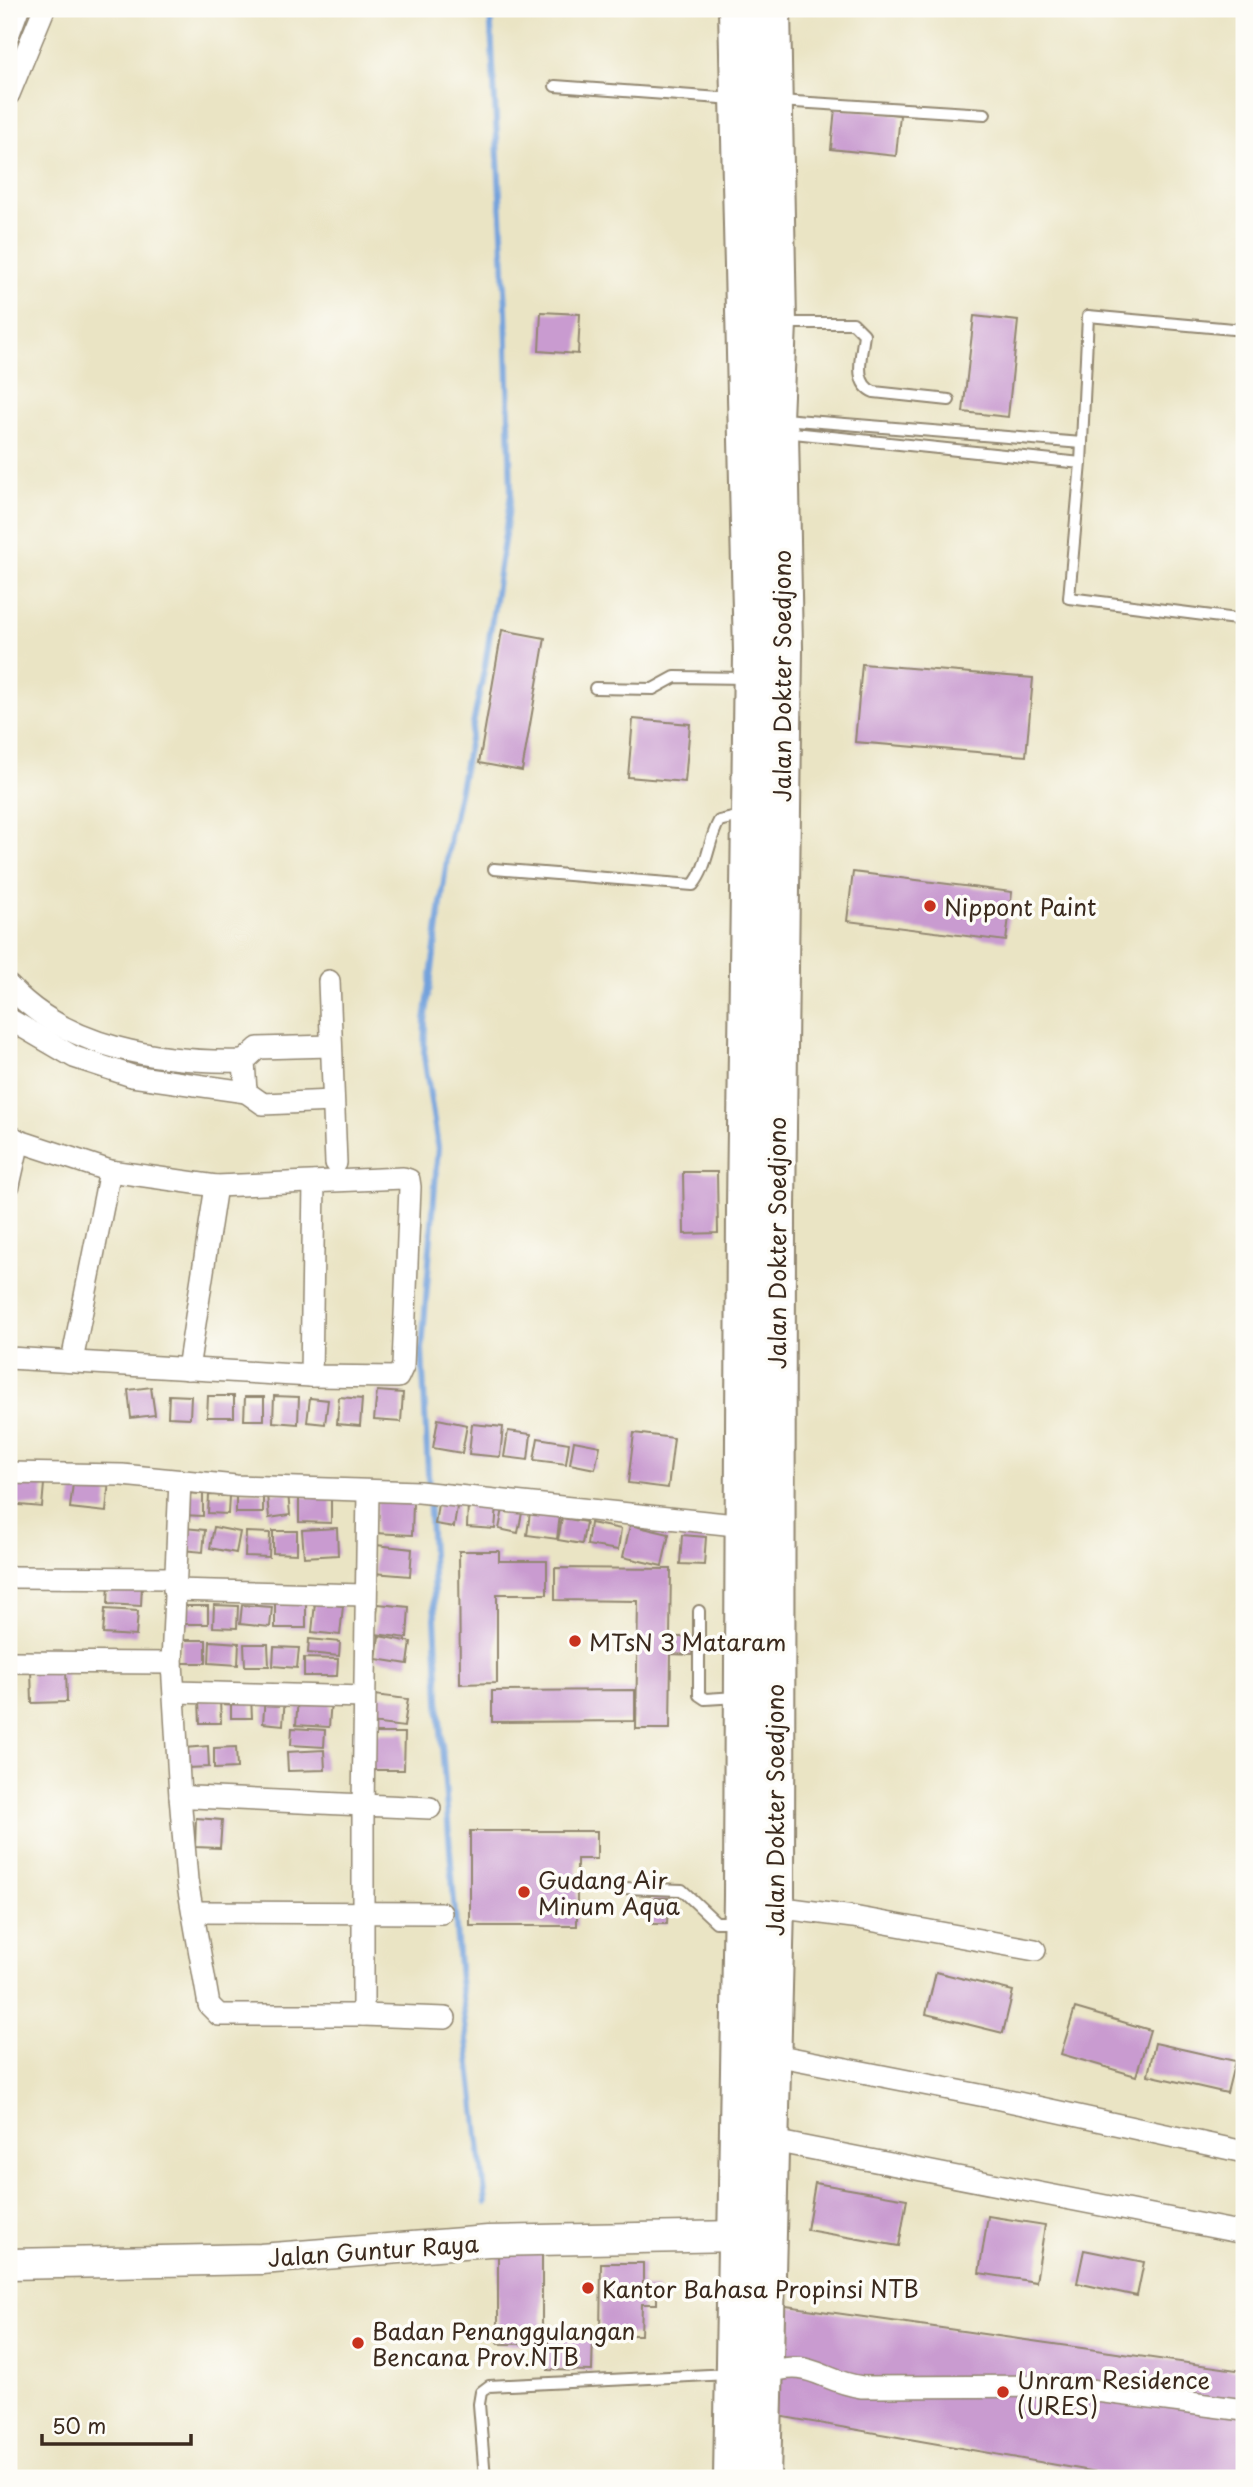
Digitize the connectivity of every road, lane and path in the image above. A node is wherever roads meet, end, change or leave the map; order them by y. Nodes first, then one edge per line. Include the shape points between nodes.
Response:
1 (18, 9) edge
2 (44, 9) edge
3 (738, 9) edge
4 (771, 9) edge
5 (9, 33) edge
6 (555, 86) dead end
7 (9, 94) edge
8 (757, 100) junction
9 (985, 114) dead end
10 (777, 323) junction
11 (1244, 330) edge
12 (949, 400) dead end
13 (776, 425) junction
14 (1082, 443) junction
15 (1081, 463) junction
16 (1244, 620) edge
17 (765, 675) junction
18 (595, 688) dead end
19 (751, 814) junction
20 (494, 869) dead end
21 (329, 981) dead end
22 (12, 997) edge
23 (9, 1019) edge
24 (331, 1046) junction
25 (244, 1061) junction
26 (246, 1092) junction
27 (333, 1101) junction
28 (14, 1138) edge
29 (762, 1158) junction
30 (336, 1163) dead end
31 (110, 1171) junction
32 (314, 1182) junction
33 (9, 1185) edge
34 (216, 1186) junction
35 (761, 1208) junction
36 (9, 1358) edge
37 (72, 1361) junction
38 (188, 1369) junction
39 (311, 1376) junction
40 (9, 1473) edge
41 (180, 1481) junction
42 (368, 1492) junction
43 (745, 1526) junction
44 (9, 1577) edge
45 (174, 1584) junction
46 (364, 1595) junction
47 (699, 1611) dead end
48 (9, 1662) edge
49 (172, 1663) junction
50 (175, 1692) junction
51 (744, 1696) junction
52 (364, 1697) junction
53 (180, 1796) junction
54 (363, 1805) junction
55 (430, 1808) dead end
56 (623, 1888) dead end
57 (762, 1910) junction
58 (193, 1912) junction
59 (362, 1912) junction
60 (441, 1913) dead end
61 (1035, 1951) dead end
62 (363, 2015) junction
63 (445, 2018) dead end
64 (779, 2056) junction
65 (776, 2141) junction
66 (1244, 2152) edge
67 (1244, 2233) edge
68 (737, 2236) junction
69 (29, 2263) edge
70 (749, 2374) junction
71 (1244, 2410) edge
72 (485, 2478) edge
73 (733, 2478) edge
74 (761, 2478) edge

1 - 5 street
2 - 7 street
3 - 8 highway, Jalan Dokter Soedjono
4 - 8 highway, Jalan Dokter Soedjono
6 - 8 lane
8 - 9 lane
8 - 10 highway, Jalan Dokter Soedjono
8 - 17 highway, Jalan Dokter Soedjono
10 - 12 lane via 853,323 864,334 860,381 865,388
10 - 13 highway, Jalan Dokter Soedjono
11 - 14 lane via 1088,316
13 - 14 lane
13 - 15 lane
13 - 17 highway, Jalan Dokter Soedjono
14 - 15 lane
15 - 16 lane via 1069,598
17 - 18 lane via 675,677 653,689
17 - 19 highway, Jalan Dokter Soedjono
17 - 29 highway, Jalan Dokter Soedjono
19 - 20 lane via 719,821 693,885
19 - 29 highway, Jalan Dokter Soedjono
21 - 24 street
22 - 25 street via 79,1036 133,1052 209,1062
23 - 26 street via 74,1057 132,1076
24 - 25 street via 258,1048
24 - 27 street
25 - 26 street
26 - 27 street via 263,1104
27 - 30 street
28 - 31 street
28 - 33 street
29 - 35 highway, Jalan Dokter Soedjono
31 - 34 street
31 - 37 street
32 - 34 street
32 - 39 street
32 - 39 street via 403,1178 409,1180 410,1187 398,1377
34 - 38 street
35 - 43 highway, Jalan Dokter Soedjono
35 - 57 highway, Jalan Dokter Soedjono
36 - 37 street
37 - 38 street
38 - 39 street
40 - 41 street
41 - 42 street
41 - 45 street
42 - 43 street via 454,1494
42 - 46 street
43 - 51 highway, Jalan Dokter Soedjono
44 - 45 street
45 - 46 street
45 - 49 street
46 - 52 street
47 - 51 lane via 699,1695 705,1699
48 - 49 street
49 - 50 street
50 - 52 street
50 - 53 street
51 - 57 highway, Jalan Dokter Soedjono
52 - 54 street
53 - 54 street
53 - 58 street
54 - 55 street
54 - 59 street
56 - 57 lane via 682,1889 716,1922
57 - 61 street via 833,1915
57 - 64 highway, Jalan Dokter Soedjono
57 - 68 highway, Jalan Dokter Soedjono
58 - 59 street
58 - 62 street via 209,2005 219,2015
59 - 60 street
59 - 62 street
62 - 63 street
64 - 65 highway, Jalan Dokter Soedjono
64 - 66 street
65 - 67 street
65 - 70 highway, Jalan Dokter Soedjono
68 - 69 street, Jalan Guntur Raya via 493,2241 261,2259
68 - 70 highway, Jalan Dokter Soedjono
70 - 71 street via 800,2366 862,2387 1058,2386
70 - 72 lane via 489,2386 481,2392 479,2404
70 - 73 highway, Jalan Dokter Soedjono
70 - 74 highway, Jalan Dokter Soedjono

